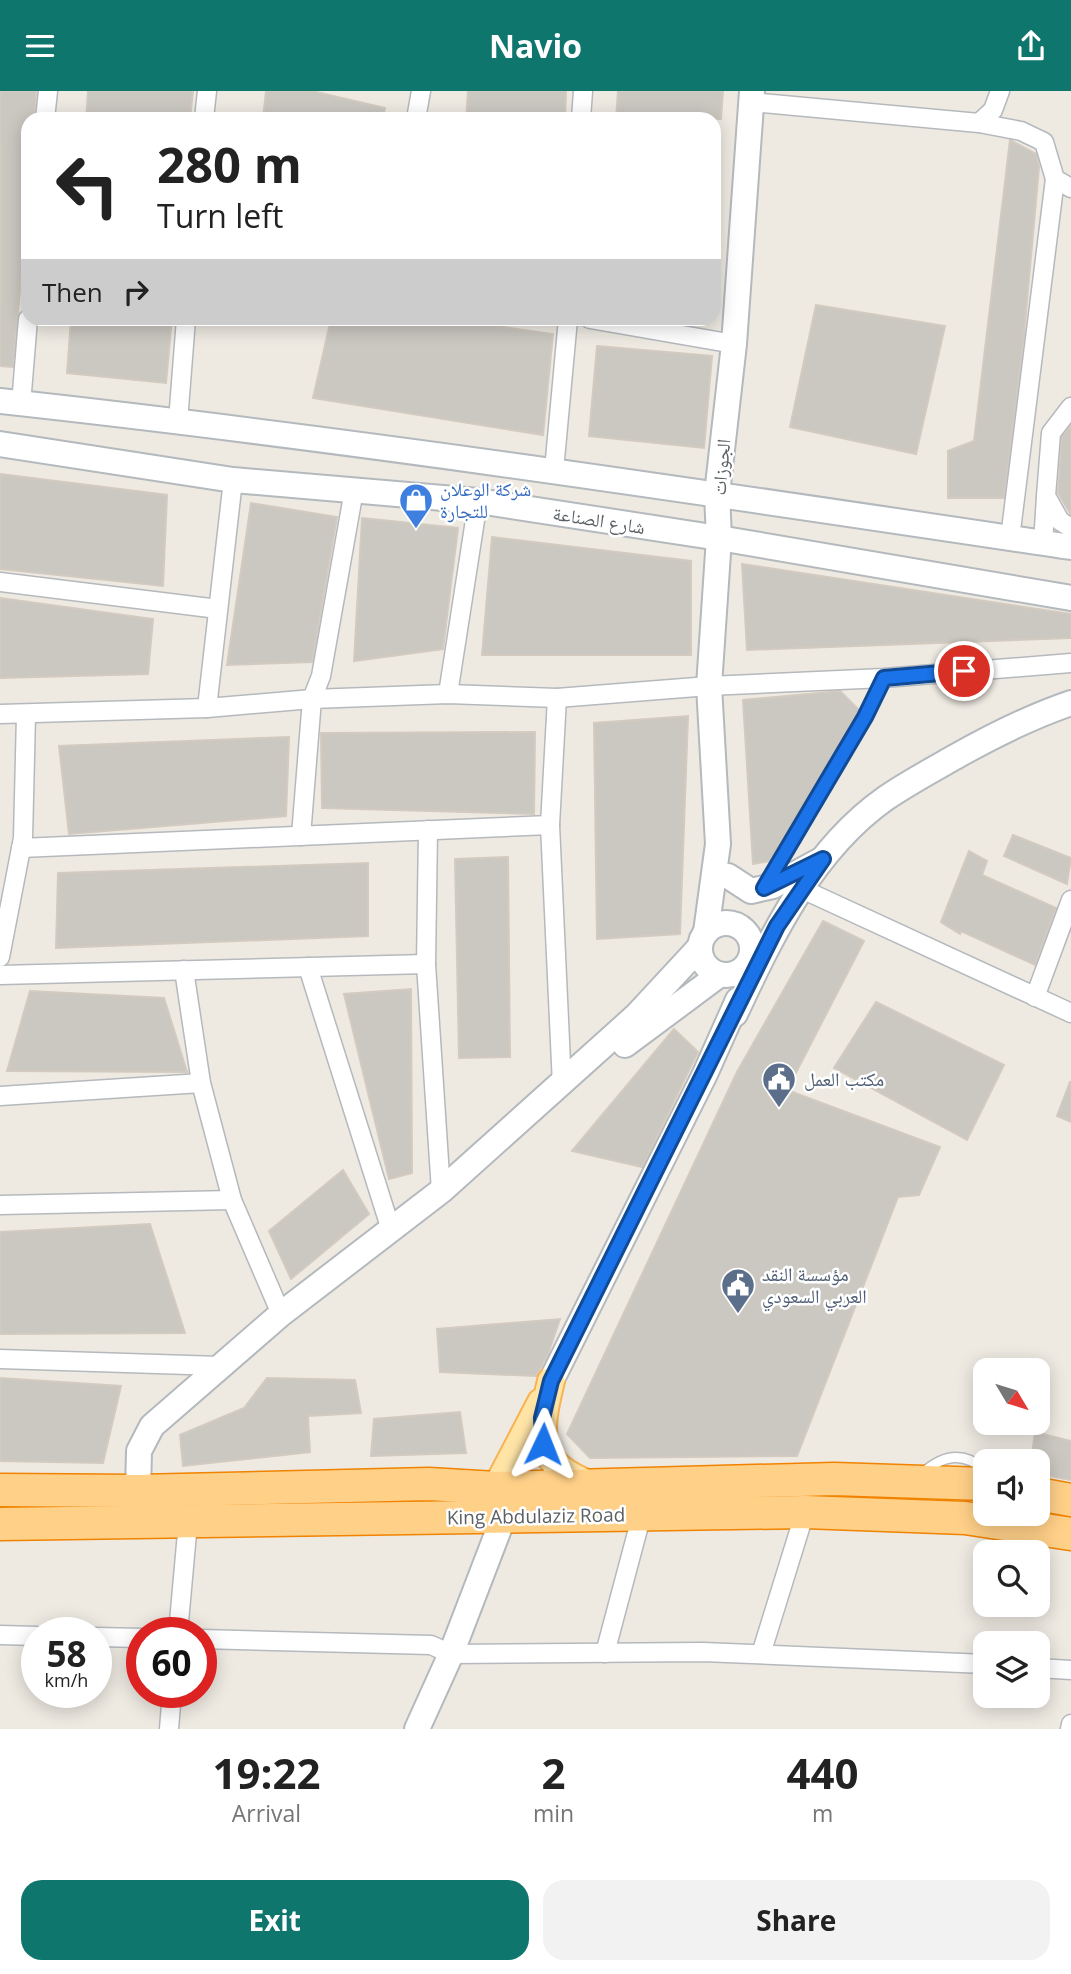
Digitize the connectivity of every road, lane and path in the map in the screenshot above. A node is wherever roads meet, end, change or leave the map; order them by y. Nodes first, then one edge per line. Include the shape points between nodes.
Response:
1 (48, 91) edge
2 (207, 91) edge
3 (421, 91) edge
4 (583, 91) edge
5 (1000, 91) edge
6 (752, 96) edge
7 (46, 112) edge
8 (205, 112) edge
9 (417, 112) edge
10 (582, 112) edge
11 (979, 123) junction
12 (1063, 183) edge
13 (27, 326) edge
14 (185, 326) edge
15 (567, 326) edge
16 (630, 326) edge
17 (734, 344) junction
18 (11, 403) edge
19 (1071, 407) edge
20 (178, 421) junction
21 (0, 444) edge
22 (554, 470) junction
23 (233, 480) junction
24 (354, 490) junction
25 (717, 494) junction
26 (1046, 496) junction
27 (478, 501) junction
28 (1071, 529) edge
29 (719, 538) junction
30 (1010, 538) junction
31 (1042, 543) junction
32 (1071, 547) edge
33 (0, 582) edge
34 (1071, 598) edge
35 (218, 609) junction
36 (1071, 663) edge
37 (884, 678) junction
38 (709, 686) junction
39 (447, 694) junction
40 (557, 698) junction
41 (312, 699) junction
42 (1071, 703) edge
43 (207, 708) junction
44 (0, 715) edge
45 (26, 715) junction
46 (550, 825) junction
47 (428, 831) junction
48 (301, 836) junction
49 (718, 843) junction
50 (21, 848) junction
51 (823, 859) junction
52 (728, 876) junction
53 (764, 888) junction
54 (802, 888) junction
55 (1071, 900) edge
56 (739, 926) junction
57 (777, 926) junction
58 (703, 940) junction
59 (0, 957) edge
60 (750, 958) junction
61 (426, 964) junction
62 (308, 967) junction
63 (184, 970) junction
64 (0, 975) edge
65 (722, 975) junction
66 (1035, 997) junction
67 (1071, 1013) edge
68 (734, 1014) junction
69 (705, 1074) junction
70 (201, 1083) junction
71 (562, 1085) junction
72 (0, 1096) edge
73 (441, 1191) junction
74 (232, 1200) junction
75 (0, 1205) edge
76 (391, 1230) junction
77 (281, 1314) junction
78 (0, 1359) edge
79 (220, 1366) junction
80 (551, 1381) junction
81 (973, 1461) edge
82 (913, 1481) junction
83 (973, 1484) edge
84 (594, 1486) junction
85 (0, 1489) edge
86 (138, 1491) junction
87 (1050, 1496) edge
88 (1071, 1500) edge
89 (500, 1502) junction
90 (805, 1512) junction
91 (642, 1514) junction
92 (188, 1522) junction
93 (0, 1524) edge
94 (1071, 1534) edge
95 (179, 1617) edge
96 (0, 1635) edge
97 (21, 1636) edge
98 (217, 1639) edge
99 (605, 1653) junction
100 (451, 1654) junction
101 (761, 1654) junction
102 (973, 1663) edge
103 (1050, 1669) edge
104 (1071, 1670) edge
105 (171, 1708) edge
106 (169, 1729) edge
107 (417, 1729) edge

1 - 7 street
2 - 8 street
3 - 9 street
4 - 10 street
5 - 11 street via 993,110
6 - 11 street
6 - 17 street, الجوزات
11 - 12 street via 1021,131 1044,142
12 - 30 street
13 - 18 street
14 - 20 street
15 - 22 street
16 - 17 street
17 - 25 street, الجوزات
18 - 20 street
19 - 26 street via 1051,433
20 - 22 street
21 - 23 street, شارع الصناعة
22 - 25 street
23 - 24 street, شارع الصناعة
23 - 35 street
24 - 27 street, شارع الصناعة
24 - 41 street via 321,676
25 - 29 street, الجوزات
25 - 30 street
26 - 28 street via 1060,521
26 - 31 street
27 - 29 street, شارع الصناعة
27 - 39 street
29 - 34 street, شارع الصناعة
29 - 38 street, الجوزات
30 - 31 street
31 - 32 street
33 - 35 street
35 - 43 street
36 - 37 street
37 - 38 street
37 - 53 lane
38 - 40 street
38 - 49 street, الجوزات
39 - 40 street
39 - 41 street
40 - 46 street
41 - 43 street
41 - 48 street
42 - 51 street via 979,744 895,792
43 - 45 street
44 - 45 street
45 - 50 street
46 - 47 street
46 - 71 street
47 - 48 street
47 - 61 street
48 - 50 street
49 - 52 street
49 - 58 street
50 - 59 street
51 - 53 street
51 - 54 street
52 - 53 street via 751,891
52 - 56 street
54 - 57 street
54 - 66 street
55 - 66 street
56 - 58 street via 722,923
56 - 60 street via 750,939
57 - 60 street
57 - 68 street
58 - 65 street via 705,965
58 - 71 street via 637,1015
60 - 65 street via 736,973
60 - 68 street
61 - 62 street
61 - 73 street
62 - 63 street
62 - 76 street
63 - 64 street
63 - 70 street
65 - 69 street
65 - 71 street
66 - 67 street
68 - 69 street
69 - 80 street
70 - 72 street
70 - 74 street
71 - 73 street
73 - 76 street
74 - 75 street
74 - 77 street
76 - 77 street
77 - 79 street
78 - 79 street
79 - 86 street via 152,1426 139,1451
80 - 84 main road via 542,1418 543,1444 551,1462 567,1476
80 - 89 main road
81 - 82 lane via 949,1456
82 - 83 highway, King Abdulaziz Road
82 - 84 highway, King Abdulaziz Road
84 - 89 highway, King Abdulaziz Road
85 - 86 highway, King Abdulaziz Road
86 - 89 highway, King Abdulaziz Road via 429,1484
87 - 88 highway
89 - 91 highway, King Abdulaziz Road
89 - 92 highway, King Abdulaziz Road
89 - 100 street
90 - 91 highway, King Abdulaziz Road
90 - 94 highway, King Abdulaziz Road via 965,1518
90 - 101 street
91 - 99 street
92 - 93 highway, King Abdulaziz Road
92 - 95 street
96 - 97 street
98 - 100 street via 430,1645
99 - 100 street
99 - 101 street
100 - 107 street
101 - 102 street
103 - 104 street
105 - 106 street

